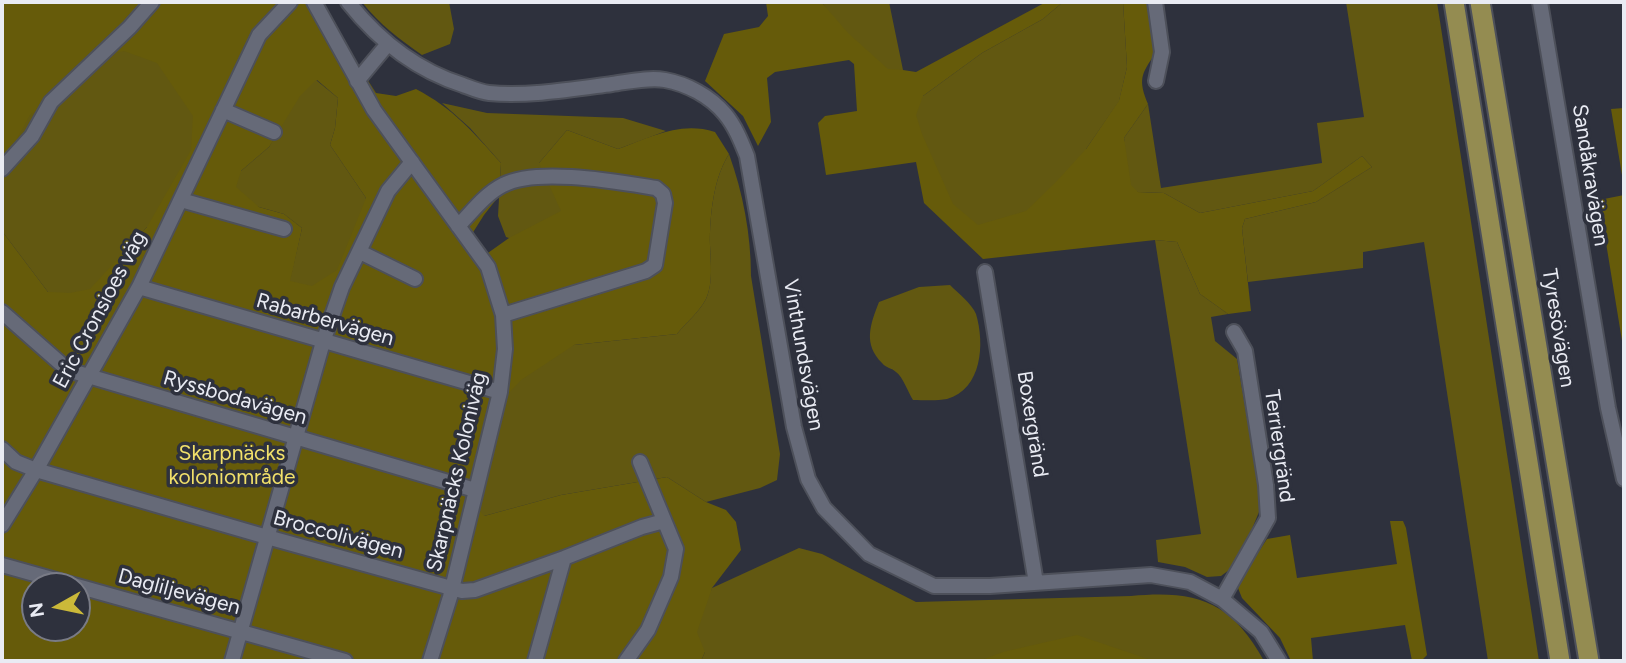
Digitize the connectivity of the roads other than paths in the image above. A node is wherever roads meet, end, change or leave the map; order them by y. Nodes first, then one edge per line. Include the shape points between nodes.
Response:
1 (152, 2) edge
2 (290, 2) edge
3 (314, 2) edge
4 (348, 2) edge
5 (1155, 2) edge
6 (1454, 2) edge
7 (1480, 2) edge
8 (1540, 2) edge
9 (387, 45) junction
10 (357, 80) junction
11 (1156, 81) dead end
12 (223, 110) junction
13 (274, 132) dead end
14 (412, 162) junction
15 (2, 169) edge
16 (181, 200) junction
17 (458, 226) junction
18 (284, 229) dead end
19 (360, 251) junction
20 (985, 272) dead end
21 (415, 279) dead end
22 (139, 287) junction
23 (2, 312) edge
24 (503, 315) junction
25 (1234, 332) dead end
26 (323, 342) junction
27 (89, 377) junction
28 (500, 392) junction
29 (1618, 429) edge
30 (295, 438) junction
31 (2, 449) edge
32 (639, 462) dead end
33 (36, 470) junction
34 (1624, 479) edge
35 (475, 490) junction
36 (664, 521) junction
37 (2, 525) edge
38 (267, 537) junction
39 (564, 558) junction
40 (2, 565) edge
41 (1037, 583) junction
42 (451, 589) junction
43 (1222, 599) junction
44 (240, 631) junction
45 (232, 661) edge
46 (345, 661) edge
47 (430, 661) edge
48 (535, 661) edge
49 (626, 661) edge
50 (1279, 661) edge
51 (1560, 661) edge
52 (1589, 661) edge

1 - 15 street via 51,102 32,136
2 - 12 street, Eric Cronsioes väg via 259,35
3 - 10 street, Skarpnäcks Koloniväg
4 - 9 street, Vinthundsvägen
5 - 11 street via 1162,52
6 - 51 main road
7 - 52 main road, Tyresövägen
8 - 29 street, Sandåkravägen
9 - 10 street
9 - 41 street, Vinthundsvägen via 442,78 487,93 663,80 712,101 726,114 747,156 794,427 808,479 824,508 869,554 934,586
10 - 14 street, Skarpnäcks Koloniväg
12 - 13 street
12 - 16 street, Eric Cronsioes väg
14 - 17 street, Skarpnäcks Koloniväg
14 - 19 street via 388,191
16 - 18 street
16 - 22 street, Eric Cronsioes väg
17 - 24 street, Skarpnäcks Koloniväg via 488,267
17 - 24 street via 485,198 517,180 600,178 656,188 663,194 655,265
19 - 21 street
19 - 26 street
20 - 41 street, Boxergränd
22 - 26 street, Rabarbervägen
22 - 27 street, Eric Cronsioes väg
23 - 27 street, Ryssbodavägen via 68,370
24 - 28 street, Skarpnäcks Koloniväg
25 - 43 street, Terriergränd via 1245,351 1268,518
26 - 28 street, Rabarbervägen
26 - 30 street
27 - 30 street, Ryssbodavägen
27 - 33 street, Eric Cronsioes väg
28 - 35 street, Skarpnäcks Koloniväg
29 - 34 street, Sandåkravägen
30 - 35 street, Ryssbodavägen
30 - 38 street
31 - 33 street, Broccolivägen via 16,462
32 - 36 street
33 - 37 street, Eric Cronsioes väg
33 - 38 street, Broccolivägen
35 - 42 street, Skarpnäcks Koloniväg
36 - 39 street, Broccolivägen
36 - 49 street via 676,549 671,577 648,630
38 - 42 street, Broccolivägen
38 - 44 street
39 - 42 street, Broccolivägen via 475,590
39 - 48 street
40 - 44 street, Dagliljevägen
41 - 43 street, Vinthundsvägen via 1151,575 1189,582
42 - 47 street, Skarpnäcks Koloniväg
43 - 50 street, Vinthundsvägen via 1261,632
44 - 45 street
44 - 46 street, Dagliljevägen

